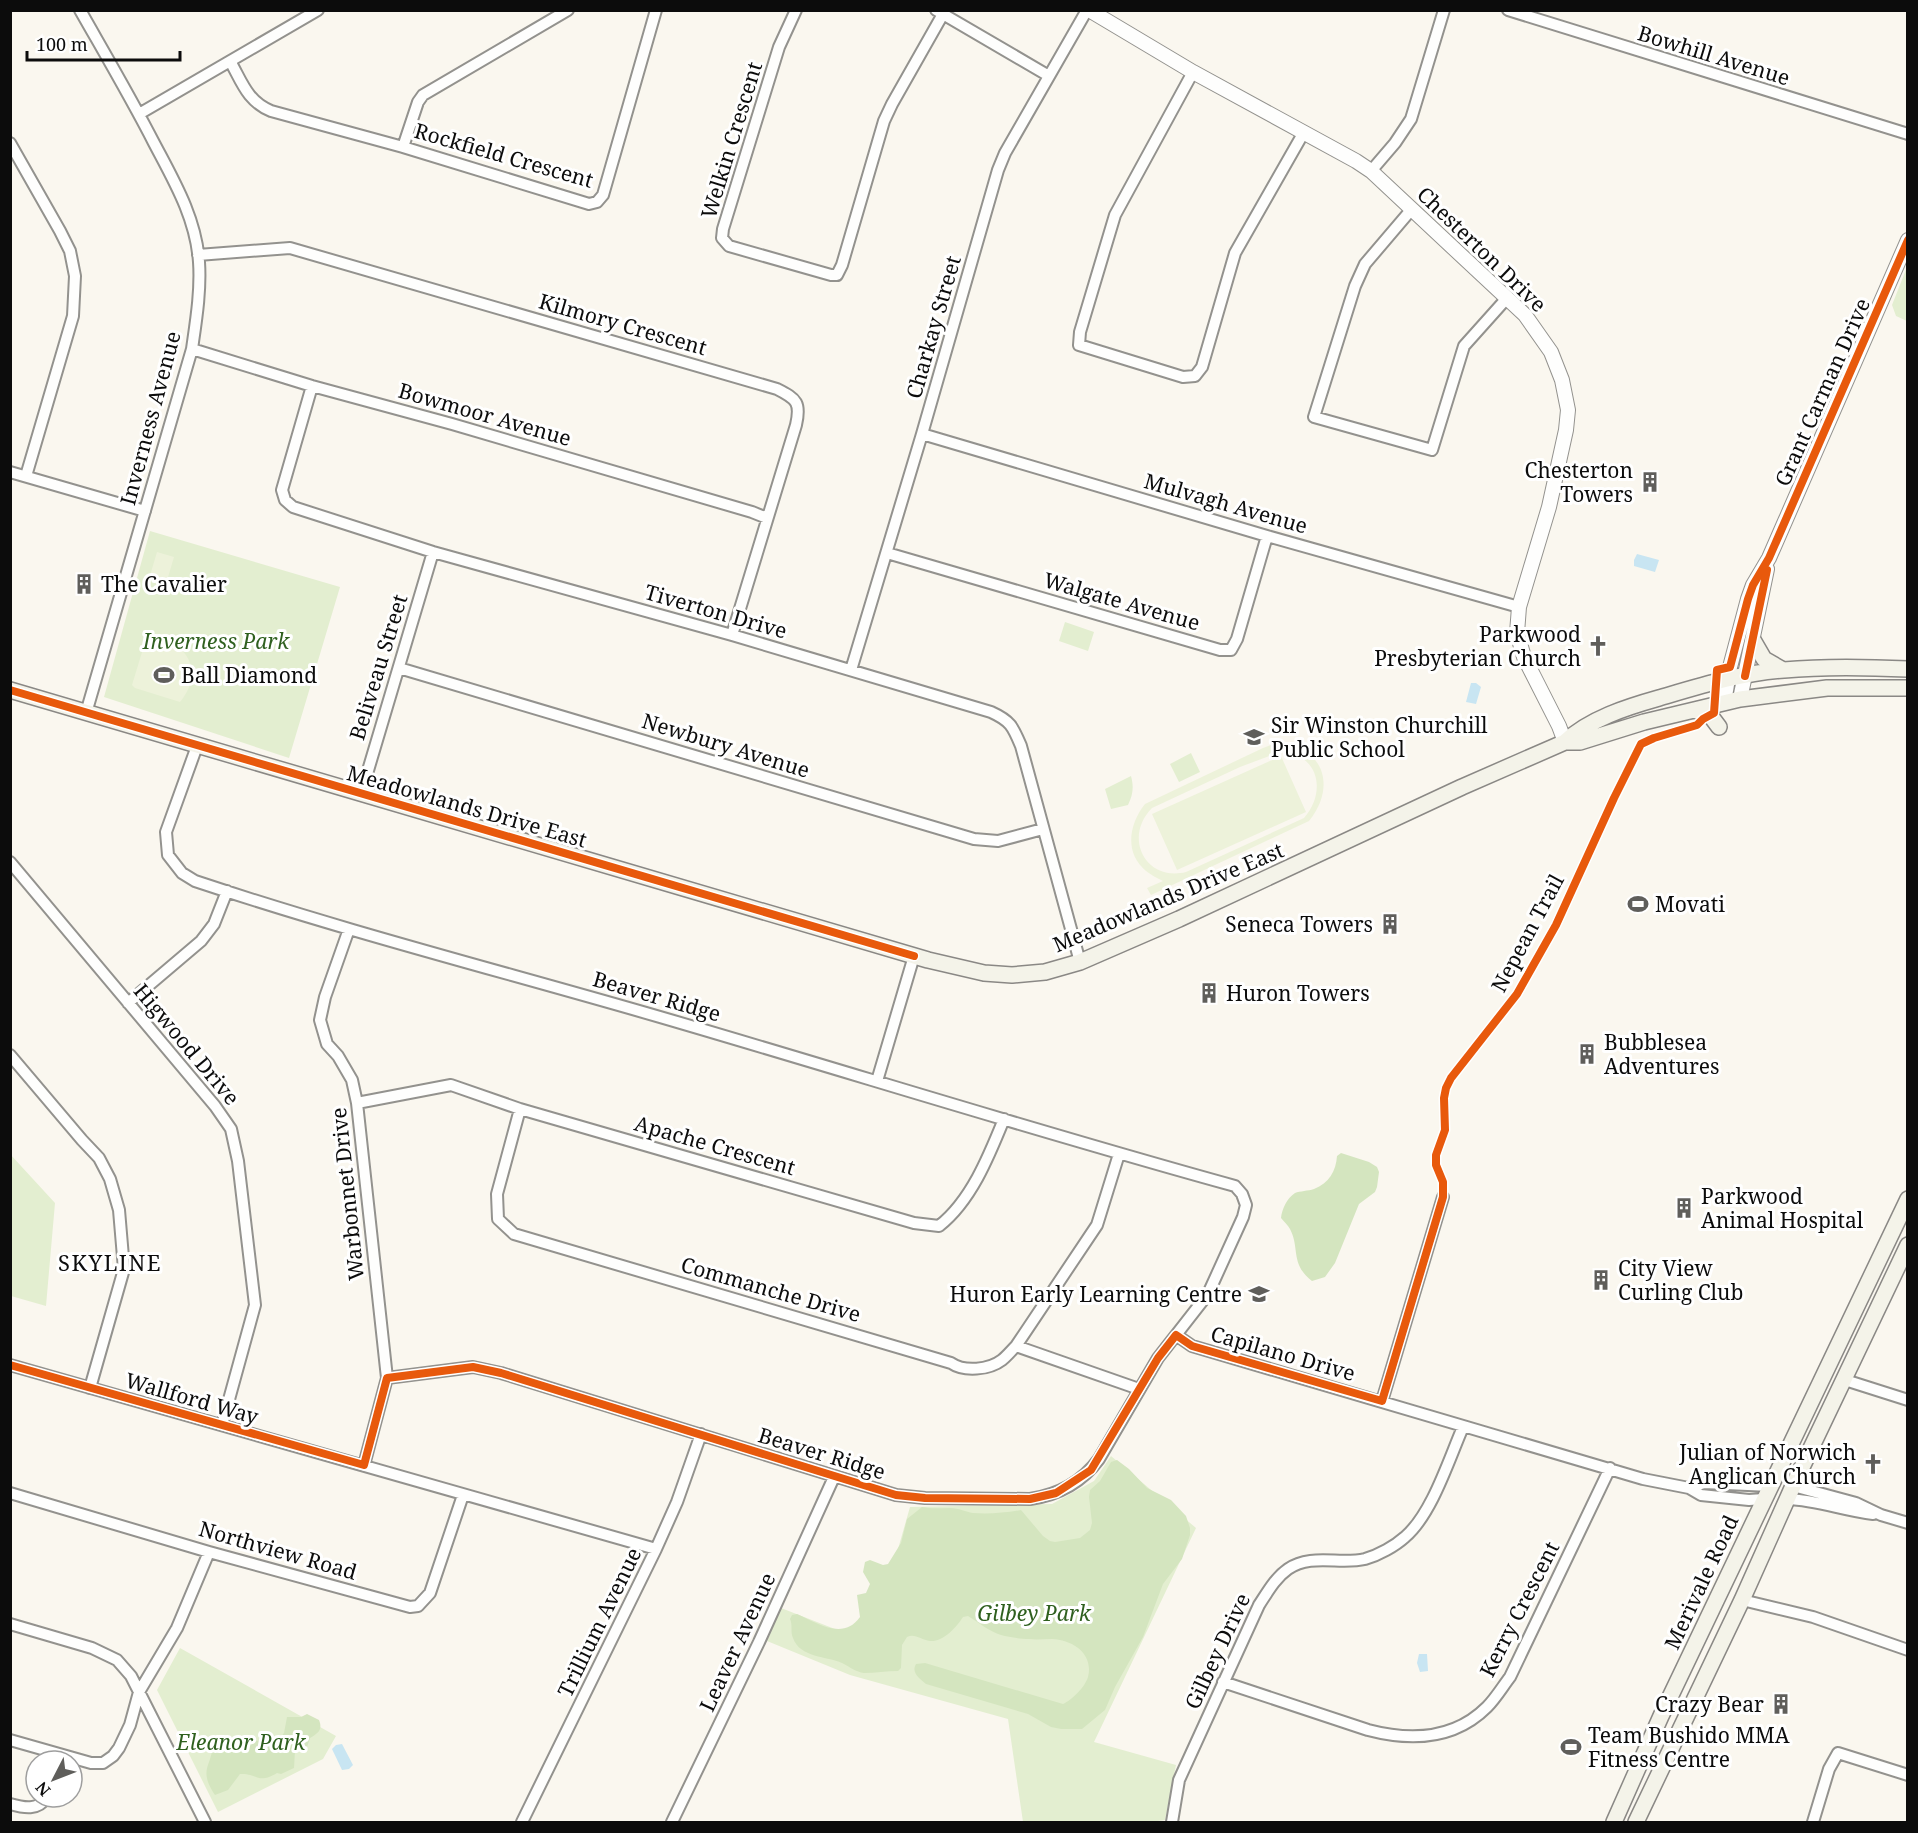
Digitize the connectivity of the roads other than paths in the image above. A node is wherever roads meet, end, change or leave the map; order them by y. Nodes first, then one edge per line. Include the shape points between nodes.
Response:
1 (80, 10) edge
2 (318, 10) edge
3 (568, 10) edge
4 (656, 10) edge
5 (796, 10) edge
6 (1088, 10) edge
7 (1444, 10) edge
8 (1508, 10) edge
9 (940, 12) edge
10 (230, 61) junction
11 (1193, 72) junction
12 (1049, 76) junction
13 (139, 114) junction
14 (1304, 132) junction
15 (1908, 134) edge
16 (10, 143) edge
17 (403, 147) junction
18 (1371, 171) junction
19 (1411, 210) junction
20 (1908, 240) edge
21 (198, 255) junction
22 (1507, 298) junction
23 (192, 349) junction
24 (312, 386) junction
25 (922, 434) junction
26 (10, 472) edge
27 (26, 476) junction
28 (145, 511) junction
29 (767, 518) junction
30 (1267, 536) junction
31 (433, 552) junction
32 (887, 553) junction
33 (1769, 558) junction
34 (1519, 607) junction
35 (732, 635) junction
36 (1753, 640) junction
37 (399, 668) junction
38 (1908, 669) edge
39 (851, 670) junction
40 (1783, 670) junction
41 (1745, 676) junction
42 (1728, 680) junction
43 (1908, 688) edge
44 (10, 690) edge
45 (1740, 699) junction
46 (1724, 702) junction
47 (1691, 710) junction
48 (86, 713) junction
49 (1719, 727) dead end
50 (1565, 742) junction
51 (197, 746) junction
52 (361, 794) junction
53 (1043, 829) junction
54 (10, 862) edge
55 (227, 891) junction
56 (349, 929) junction
57 (914, 956) junction
58 (1080, 962) junction
59 (128, 1003) junction
60 (10, 1055) edge
61 (877, 1081) junction
62 (357, 1103) junction
63 (520, 1108) junction
64 (1004, 1119) junction
65 (1119, 1154) junction
66 (1443, 1197) dead end
67 (1908, 1198) edge
68 (1908, 1245) edge
69 (1176, 1335) junction
70 (1016, 1346) junction
71 (10, 1365) edge
72 (387, 1378) junction
73 (1845, 1380) junction
74 (90, 1388) junction
75 (1139, 1389) junction
76 (1908, 1400) edge
77 (1382, 1401) junction
78 (222, 1425) junction
79 (1463, 1427) junction
80 (701, 1434) junction
81 (364, 1465) junction
82 (1610, 1468) junction
83 (834, 1477) junction
84 (10, 1493) edge
85 (1767, 1493) junction
86 (1791, 1493) junction
87 (463, 1495) junction
88 (1908, 1523) edge
89 (656, 1549) junction
90 (209, 1552) junction
91 (1742, 1600) junction
92 (10, 1624) edge
93 (1908, 1650) edge
94 (1223, 1682) junction
95 (139, 1692) junction
96 (10, 1740) edge
97 (37, 1749) edge
98 (84, 1762) edge
99 (1908, 1775) edge
100 (1621, 1806) junction
101 (205, 1822) edge
102 (522, 1822) edge
103 (672, 1822) edge
104 (1172, 1822) edge
105 (1606, 1822) edge
106 (1614, 1822) edge
107 (1636, 1822) edge
108 (1813, 1822) edge

1 - 13 street, Inverness Avenue
2 - 10 street
3 - 17 street via 423,95 417,102
4 - 17 street, Rockfield Crescent via 603,195 597,202 589,204
5 - 9 street, Welkin Crescent via 779,47 722,238 729,246 831,275 837,275 842,265 884,121
6 - 11 street, Chesterton Drive
6 - 12 street, Charkay Street
7 - 18 street via 1411,119
8 - 15 street, Bowhill Avenue
9 - 12 street
10 - 13 street
10 - 17 street, Rockfield Crescent via 252,100 260,106
11 - 14 street, Chesterton Drive
11 - 14 street via 1115,215 1079,345 1183,377 1195,376 1202,367 1235,253
12 - 25 street, Charkay Street via 1005,153
13 - 21 street, Inverness Avenue via 182,195
14 - 18 street, Chesterton Drive
16 - 27 street via 70,251 75,276 73,316
18 - 19 street, Chesterton Drive
19 - 22 street, Chesterton Drive
19 - 22 street via 1365,264 1314,417 1432,450 1464,346
20 - 33 street, Grant Carman Drive
21 - 23 street, Inverness Avenue via 198,305
21 - 29 street, Kilmory Crescent via 290,248 777,389 797,402 799,412
22 - 34 street, Chesterton Drive via 1525,315 1551,352 1568,410 1549,507
23 - 24 street, Bowmoor Avenue
23 - 28 street, Inverness Avenue
24 - 29 street, Bowmoor Avenue
24 - 31 street, Tiverton Drive via 282,490 285,500 293,507
25 - 30 street, Mulvagh Avenue
25 - 32 street, Charkay Street
26 - 27 street
27 - 28 street
28 - 48 street, Inverness Avenue
29 - 35 street, Kilmory Crescent
30 - 32 street, Walgate Avenue via 1238,639 1231,650
30 - 34 street, Mulvagh Avenue
31 - 35 street, Tiverton Drive
31 - 37 street, Beliveau Street
32 - 39 street, Charkay Street
33 - 36 street, Grant Carman Drive
33 - 42 street, Grant Carman Drive via 1748,598
34 - 50 street, Chesterton Drive via 1517,633 1524,657
35 - 39 street, Tiverton Drive
36 - 40 main road via 1764,659
36 - 41 street, Grant Carman Drive
37 - 52 street, Beliveau Street
37 - 53 street, Newbury Avenue via 974,839 998,841
38 - 40 main road, Meadowlands Drive East
39 - 53 street, Tiverton Drive via 991,712 1012,724
40 - 41 main road, Meadowlands Drive East
41 - 42 main road, Meadowlands Drive East
41 - 45 street, Grant Carman Drive
42 - 46 street, Grant Carman Drive
42 - 50 main road, Meadowlands Drive East via 1637,704 1576,731
43 - 45 main road, Meadowlands Drive East via 1827,688
44 - 48 main road, Meadowlands Drive East
45 - 46 main road, Meadowlands Drive East
46 - 47 main road, Meadowlands Drive East
47 - 49 main road via 1710,715
47 - 50 main road, Meadowlands Drive East via 1580,742
48 - 51 main road, Meadowlands Drive East
50 - 58 main road, Meadowlands Drive East
51 - 52 main road, Meadowlands Drive East
51 - 55 street, Beaver Ridge via 166,832 168,855 182,873 195,881
52 - 57 main road, Meadowlands Drive East
53 - 58 street, Tiverton Drive
54 - 59 street, Higwood Drive
55 - 56 street, Beaver Ridge
55 - 59 street via 214,924 201,941
56 - 61 street, Beaver Ridge
56 - 62 street, Warbonnet Drive via 320,1020 327,1044 352,1080
57 - 58 main road, Meadowlands Drive East via 958,968 1012,975 1045,972
57 - 61 street
59 - 78 street, Higwood Drive via 231,1129 255,1305
60 - 74 street via 99,1158 119,1210 124,1269
61 - 64 street, Beaver Ridge
62 - 63 street, Apache Crescent via 451,1085
62 - 72 street, Warbonnet Drive
63 - 64 street, Apache Crescent via 939,1227 952,1217 984,1167
63 - 70 street, Commanche Drive via 496,1194 498,1219 514,1234 956,1366 979,1369 1001,1362
64 - 65 street, Beaver Ridge
65 - 69 street, Beaver Ridge via 1235,1186 1246,1205 1208,1294
65 - 70 street, Commanche Drive via 1097,1225
66 - 77 street
67 - 85 main road, Merivale Road
68 - 73 main road
69 - 75 street, Beaver Ridge
69 - 77 street, Capilano Drive via 1192,1346
70 - 75 street
71 - 74 street, Wallford Way
72 - 80 street, Beaver Ridge via 473,1367
72 - 81 street, Warbonnet Drive
73 - 76 street
73 - 86 main road
74 - 78 street, Wallford Way
75 - 83 street, Beaver Ridge via 1091,1470 1050,1495 909,1497
77 - 79 street, Capilano Drive
78 - 81 street, Wallford Way
79 - 82 street, Capilano Drive
79 - 94 street, Gilbey Drive via 1432,1500 1406,1537 1364,1559 1312,1560 1288,1569 1259,1605
80 - 83 street, Beaver Ridge
80 - 89 street, Trillium Avenue
81 - 87 street, Wallford Way
82 - 85 street, Capilano Drive via 1689,1488 1701,1495 1749,1500
82 - 94 street, Kerry Crescent via 1510,1677 1487,1707 1460,1726 1415,1738 1391,1736
83 - 103 street, Leaver Avenue
84 - 90 street, Northview Road
85 - 86 street, Capilano Drive
85 - 100 main road, Merivale Road
86 - 88 street via 1856,1503
86 - 91 main road
87 - 89 street, Wallford Way
87 - 90 street, Northview Road via 430,1593 418,1606 401,1605
89 - 102 street, Trillium Avenue
90 - 95 street via 177,1628
91 - 93 street via 1813,1617
91 - 107 main road
92 - 95 street via 92,1648 117,1660
94 - 104 street, Gilbey Drive via 1179,1780
95 - 98 street via 130,1725 113,1756 103,1763
95 - 101 street
96 - 97 street
99 - 108 street via 1838,1753 1829,1769
100 - 105 main road
100 - 106 main road, Merivale Road

